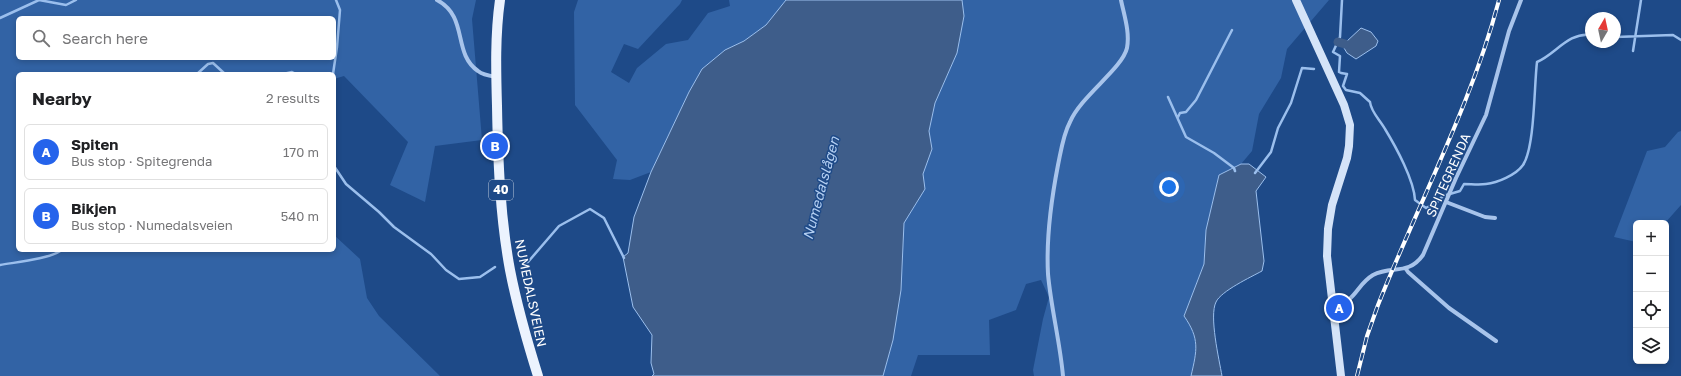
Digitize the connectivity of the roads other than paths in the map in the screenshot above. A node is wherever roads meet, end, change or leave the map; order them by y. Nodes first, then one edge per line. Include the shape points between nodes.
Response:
1 (437, 0) edge
2 (500, 0) edge
3 (1121, 0) edge
4 (1296, 0) edge
5 (1522, 0) edge
6 (496, 77) junction
7 (1446, 202) junction
8 (1495, 218) dead end
9 (1406, 269) junction
10 (1333, 307) junction
11 (1496, 341) dead end
12 (538, 376) edge
13 (1063, 376) edge
14 (1340, 376) edge

1 - 6 street via 448,7 454,16 465,56 472,66 478,72
2 - 6 main road, NUMEDALSVEIEN / 40
3 - 13 street via 1127,35 1125,53 1087,96 1070,121 1062,145 1049,216 1048,274
4 - 10 main road via 1344,105 1350,125 1347,158 1333,200 1328,229 1327,256
5 - 7 street, SPITEGRENDA via 1509,31 1486,116
6 - 12 main road, NUMEDALSVEIEN / 40 via 507,254 519,313
7 - 8 street via 1485,217
7 - 9 street, SPITEGRENDA via 1423,255 1414,266
9 - 10 street, SPITEGRENDA via 1374,275 1348,302
9 - 11 street via 1449,308
10 - 14 main road

